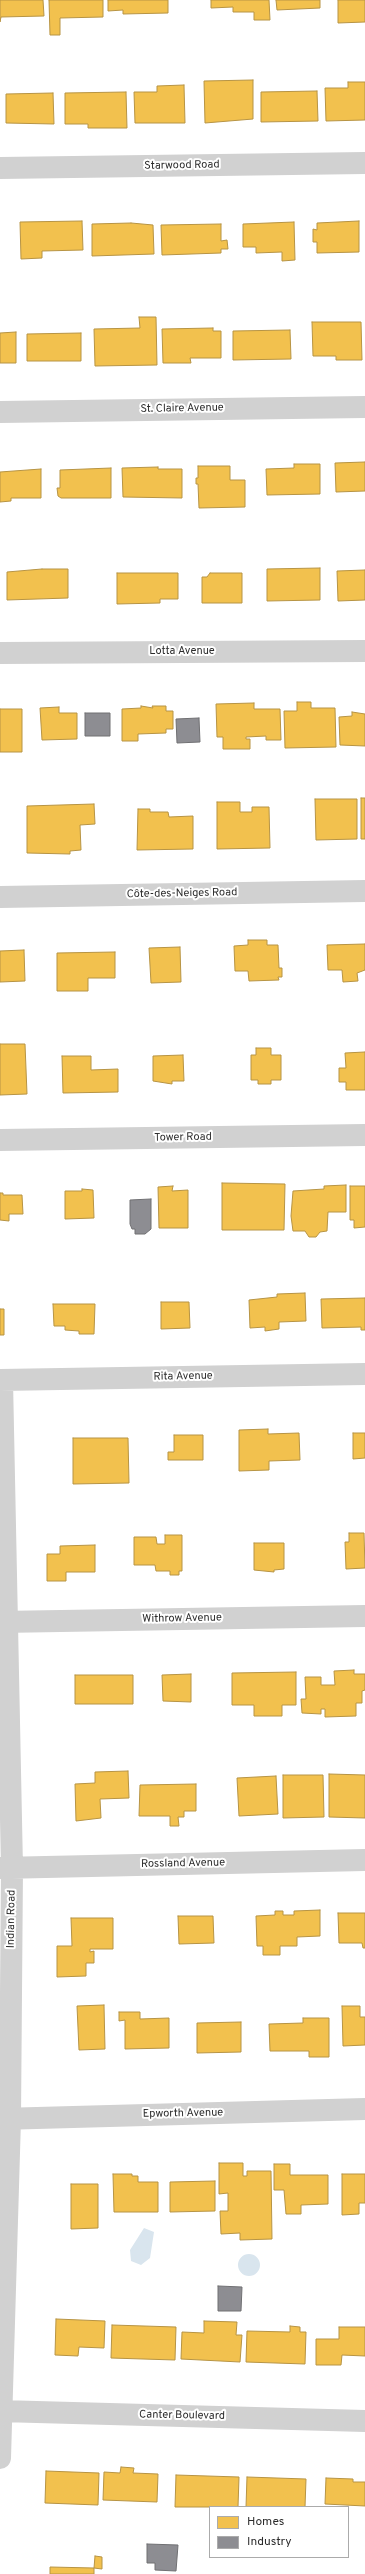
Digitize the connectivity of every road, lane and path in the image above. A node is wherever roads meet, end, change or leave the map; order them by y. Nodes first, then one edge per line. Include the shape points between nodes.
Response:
1 (365, 163) edge
2 (0, 168) edge
3 (365, 407) edge
4 (0, 412) edge
5 (365, 651) edge
6 (0, 653) edge
7 (365, 891) edge
8 (0, 897) edge
9 (365, 1135) edge
10 (0, 1140) edge
11 (365, 1374) edge
12 (1, 1380) edge
13 (365, 1616) edge
14 (4, 1622) edge
15 (365, 1860) edge
16 (6, 1868) edge
17 (365, 2109) edge
18 (5, 2118) edge
19 (1, 2411) edge
20 (365, 2421) edge
21 (0, 2458) edge

1 - 2 street, Starwood Road
3 - 4 street, St. Claire Avenue
5 - 6 street, Lotta Avenue
7 - 8 street, Côte-des-Neiges Road
9 - 10 street, Tower Road
11 - 12 street, Rita Avenue
12 - 14 street, Indian Road
13 - 14 street, Withrow Avenue
14 - 16 street, Indian Road
15 - 16 street, Rossland Avenue
16 - 18 street, Indian Road
17 - 18 street, Epworth Avenue
18 - 19 street, Indian Road
19 - 20 street, Canter Boulevard
19 - 21 street, Indian Road

